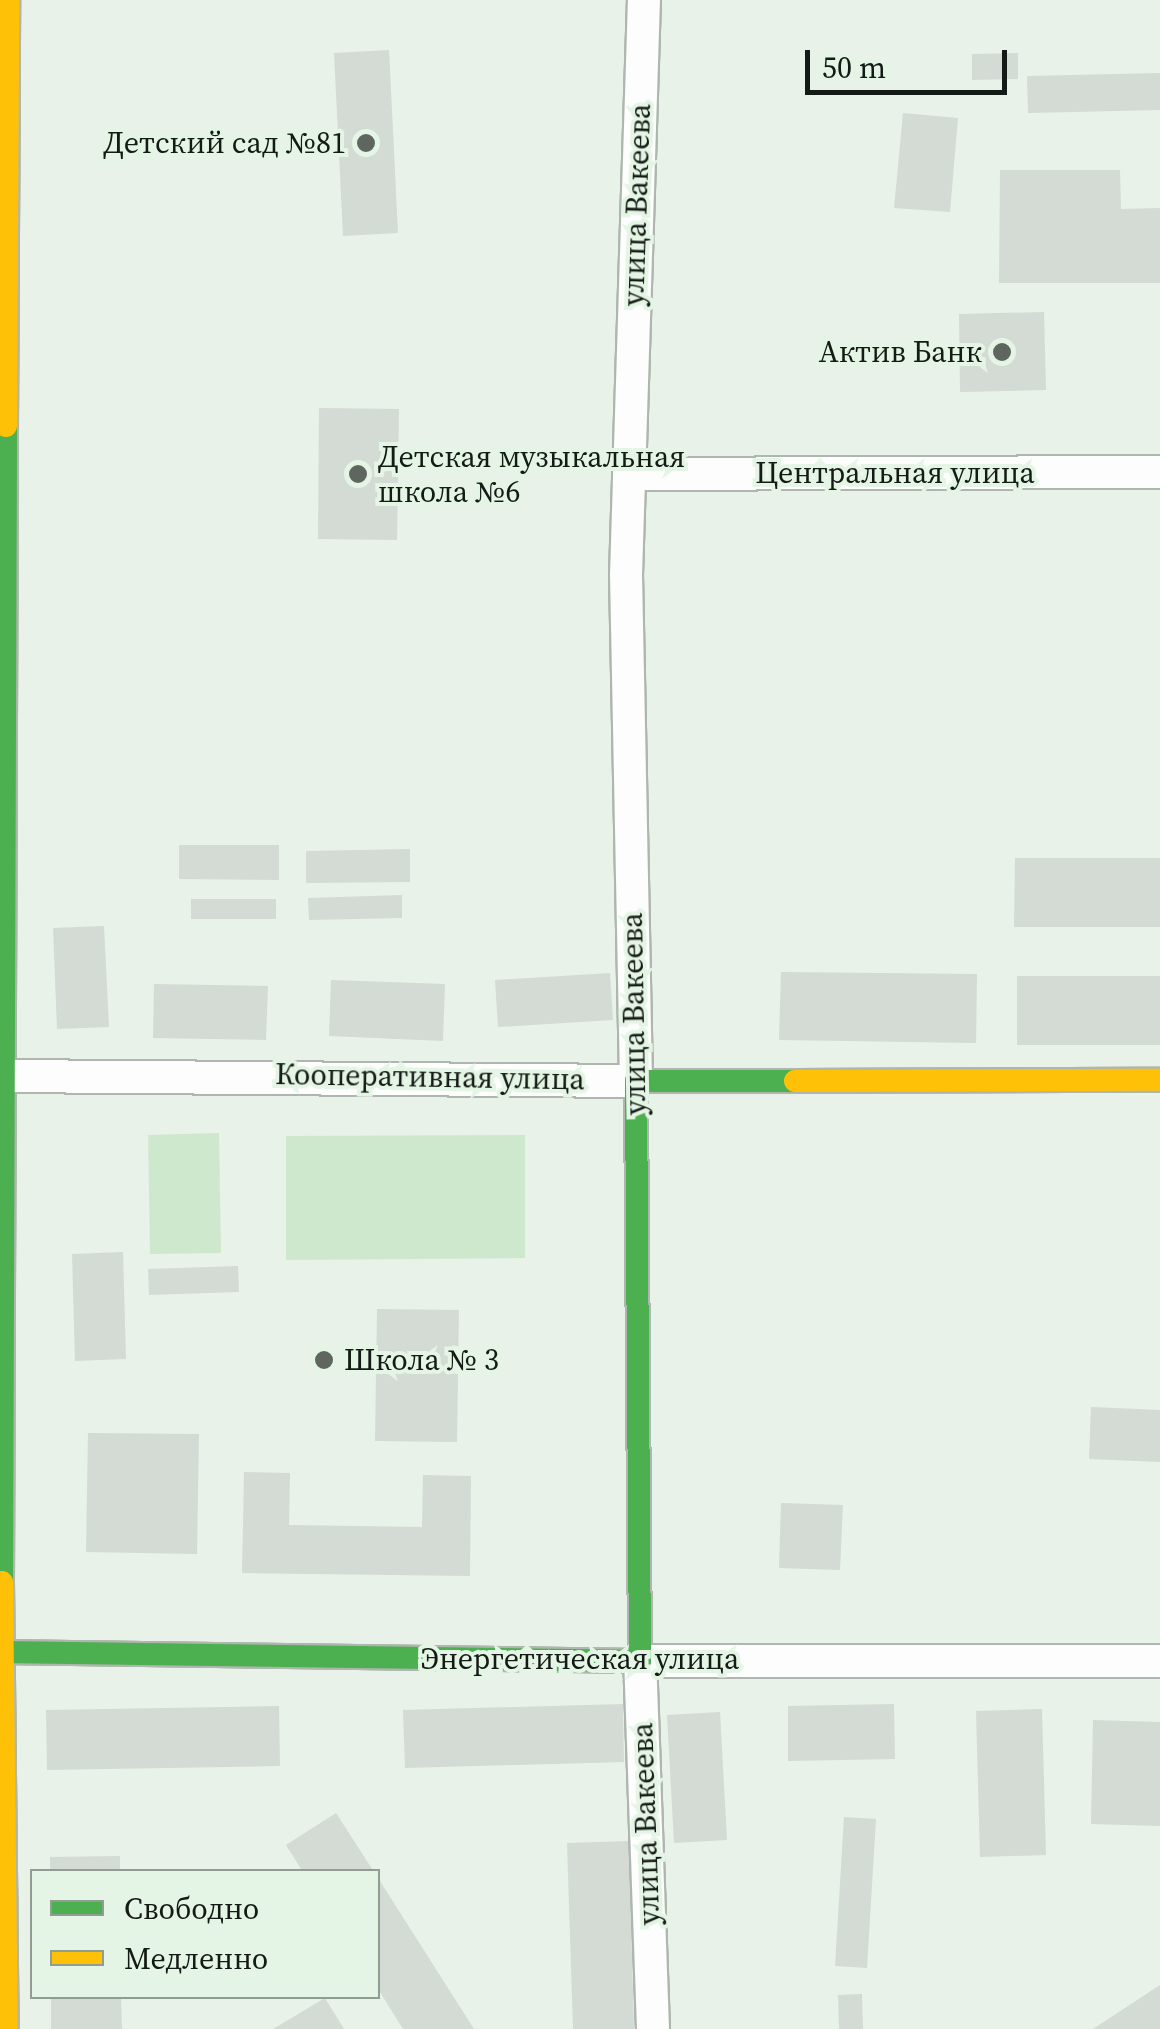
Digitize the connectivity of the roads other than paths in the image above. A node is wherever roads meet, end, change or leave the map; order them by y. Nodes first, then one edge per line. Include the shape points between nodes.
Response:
1 (8, 0) edge
2 (644, 0) edge
3 (1160, 472) edge
4 (630, 474) junction
5 (1, 1076) edge
6 (1160, 1080) edge
7 (636, 1081) junction
8 (1, 1652) edge
9 (640, 1660) junction
10 (1160, 1662) edge
11 (7, 2029) edge
12 (653, 2029) edge

1 - 5 street
2 - 4 street, улица Вакеева
3 - 4 street, Центральная улица
4 - 7 street, улица Вакеева
5 - 7 street, Кооперативная улица
5 - 8 street
6 - 7 street, Кооперативная улица
7 - 9 street, улица Вакеева
8 - 9 street, Энергетическая улица
8 - 11 street
9 - 10 street, Энергетическая улица
9 - 12 street, улица Вакеева

